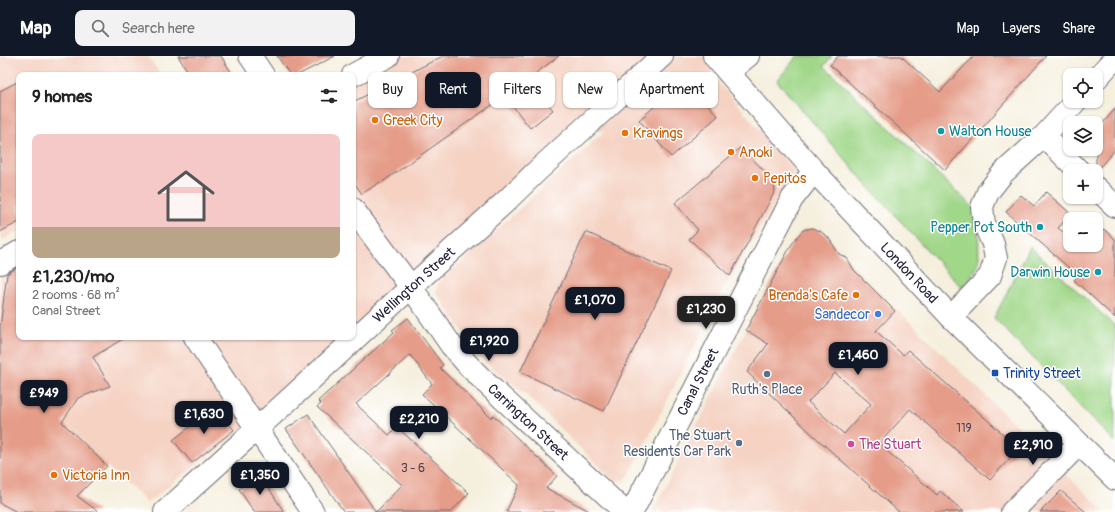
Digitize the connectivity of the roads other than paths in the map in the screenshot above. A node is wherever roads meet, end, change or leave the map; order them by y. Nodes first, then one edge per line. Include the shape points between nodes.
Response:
1 (250, 56) edge
2 (388, 56) edge
3 (662, 56) edge
4 (714, 56) edge
5 (748, 56) edge
6 (1115, 58) edge
7 (1103, 71) edge
8 (261, 72) edge
9 (728, 72) junction
10 (356, 73) edge
11 (1070, 108) edge
12 (1044, 136) junction
13 (1073, 164) edge
14 (814, 170) junction
15 (1103, 195) edge
16 (1115, 206) edge
17 (356, 213) edge
18 (16, 254) edge
19 (0, 263) edge
20 (411, 287) junction
21 (951, 317) junction
22 (356, 338) edge
23 (197, 340) edge
24 (353, 340) edge
25 (258, 428) junction
26 (1079, 444) junction
27 (1115, 479) edge
28 (164, 512) edge
29 (313, 512) edge
30 (625, 512) edge
31 (632, 512) edge
32 (1012, 512) edge

1 - 8 street
2 - 10 street
3 - 20 street, Wellington Street
4 - 9 street, London Road
5 - 9 street
6 - 7 street
9 - 14 street, London Road
11 - 12 street
12 - 13 street
12 - 21 street via 1003,173 988,192 982,207 984,223 996,258 990,276
14 - 21 street, London Road
14 - 31 street, Canal Street via 792,199
15 - 16 street
17 - 20 street, Carrington Street
18 - 19 street
20 - 22 street, Wellington Street
20 - 30 street, Carrington Street via 468,365
21 - 26 street, London Road
23 - 25 street
24 - 25 street, Wellington Street
25 - 28 street, Wellington Street
25 - 29 street
26 - 27 street, London Road
26 - 32 street

